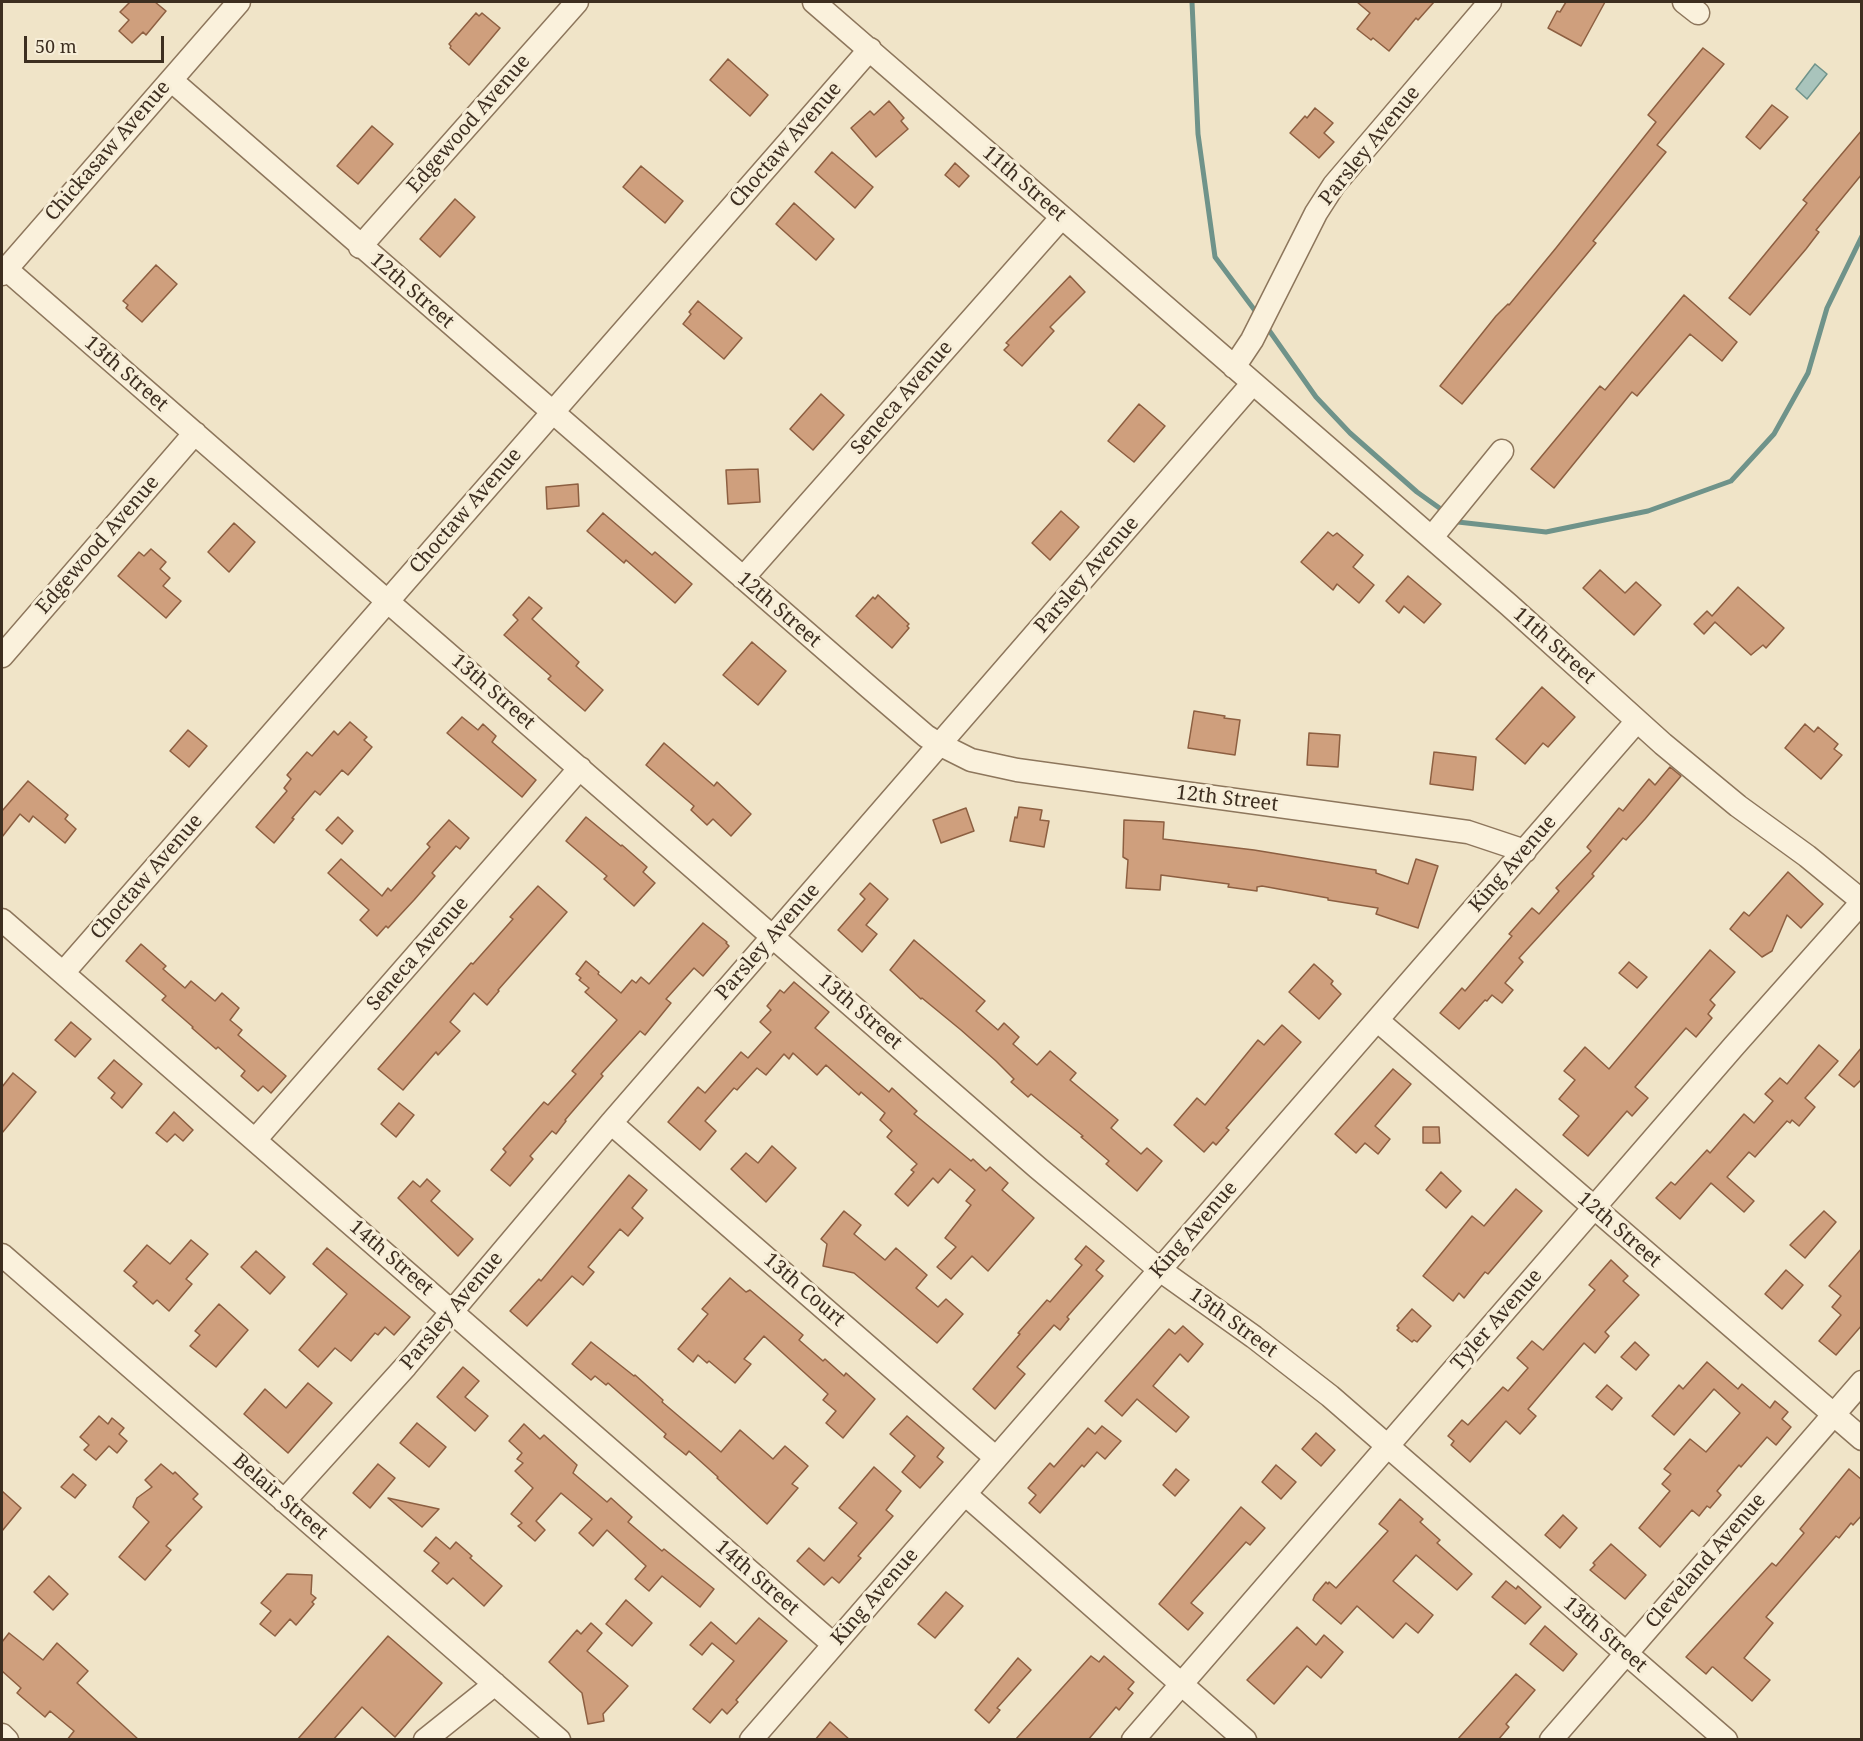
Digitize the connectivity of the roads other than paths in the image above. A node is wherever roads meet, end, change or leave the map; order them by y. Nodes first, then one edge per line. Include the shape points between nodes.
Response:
1 (239, 2) edge
2 (577, 2) edge
3 (814, 2) edge
4 (1490, 2) edge
5 (870, 49) junction
6 (171, 80) junction
7 (1062, 217) junction
8 (360, 246) junction
9 (4, 271) edge
10 (1234, 367) junction
11 (1253, 384) junction
12 (552, 412) junction
13 (195, 433) junction
14 (1502, 451) dead end
15 (1438, 530) junction
16 (743, 578) junction
17 (388, 601) junction
18 (2, 656) edge
19 (1637, 721) junction
20 (939, 744) junction
21 (580, 768) junction
22 (1525, 850) junction
23 (1862, 901) edge
24 (2, 920) edge
25 (773, 936) junction
26 (63, 974) junction
27 (1377, 1020) junction
28 (611, 1123) junction
29 (255, 1140) junction
30 (1594, 1209) junction
31 (2, 1255) edge
32 (1160, 1270) junction
33 (452, 1311) junction
34 (1862, 1382) edge
35 (1833, 1414) junction
36 (1862, 1439) edge
37 (1388, 1445) junction
38 (996, 1458) junction
39 (965, 1494) junction
40 (284, 1501) junction
41 (833, 1644) junction
42 (1626, 1653) junction
43 (495, 1684) junction
44 (1181, 1684) junction
45 (2, 1735) edge
46 (7, 1740) edge
47 (425, 1740) edge
48 (559, 1740) edge
49 (751, 1740) edge
50 (1133, 1740) edge
51 (1245, 1740) edge
52 (1551, 1740) edge
53 (1726, 1740) edge

1 - 6 street, Chickasaw Avenue
2 - 8 street, Edgewood Avenue
3 - 5 street, 11th Street
4 - 10 street, Parsley Avenue via 1334,185
5 - 7 street, 11th Street
5 - 12 street, Choctaw Avenue
6 - 8 street, 12th Street
6 - 9 street, Chickasaw Avenue
7 - 10 street, 11th Street
7 - 16 street, Seneca Avenue
8 - 12 street, 12th Street
9 - 13 street, 13th Street
10 - 11 street, 11th Street
11 - 15 street, 11th Street
11 - 20 street, Parsley Avenue
12 - 16 street, 12th Street
12 - 17 street, Choctaw Avenue
13 - 17 street, 13th Street
13 - 18 street, Edgewood Avenue
14 - 15 street
15 - 19 street, 11th Street
16 - 20 street, 12th Street
17 - 21 street, 13th Street
17 - 26 street, Choctaw Avenue
19 - 22 street, King Avenue
19 - 23 street, 11th Street via 1738,806
20 - 22 street, 12th Street via 971,760 1017,770 1468,832
20 - 25 street, Parsley Avenue
21 - 25 street, 13th Street
21 - 29 street, Seneca Avenue
22 - 27 street, King Avenue
23 - 30 street, Tyler Avenue
24 - 26 street, 14th Street
25 - 28 street, Parsley Avenue
25 - 32 street, 13th Street
26 - 29 street, 14th Street
27 - 30 street, 12th Street
27 - 32 street, King Avenue
28 - 33 street, Parsley Avenue
28 - 38 street, 13th Court
29 - 33 street, 14th Street
30 - 35 street, 12th Street
30 - 37 street, Tyler Avenue
31 - 40 street, Belair Street
32 - 37 street, 13th Street via 1254,1336
32 - 38 street, King Avenue
33 - 40 street, Parsley Avenue
33 - 41 street, 14th Street
34 - 35 street, Cleveland Avenue
35 - 36 street, 12th Street
35 - 42 street, Cleveland Avenue
37 - 42 street, 13th Street
37 - 44 street, Tyler Avenue
38 - 39 street, King Avenue
39 - 41 street, King Avenue
39 - 44 street
40 - 43 street, Belair Street
41 - 49 street, King Avenue
42 - 52 street, Cleveland Avenue
42 - 53 street, 13th Street
43 - 47 street
43 - 48 street, Belair Street
44 - 50 street, Tyler Avenue
44 - 51 street
45 - 46 street

